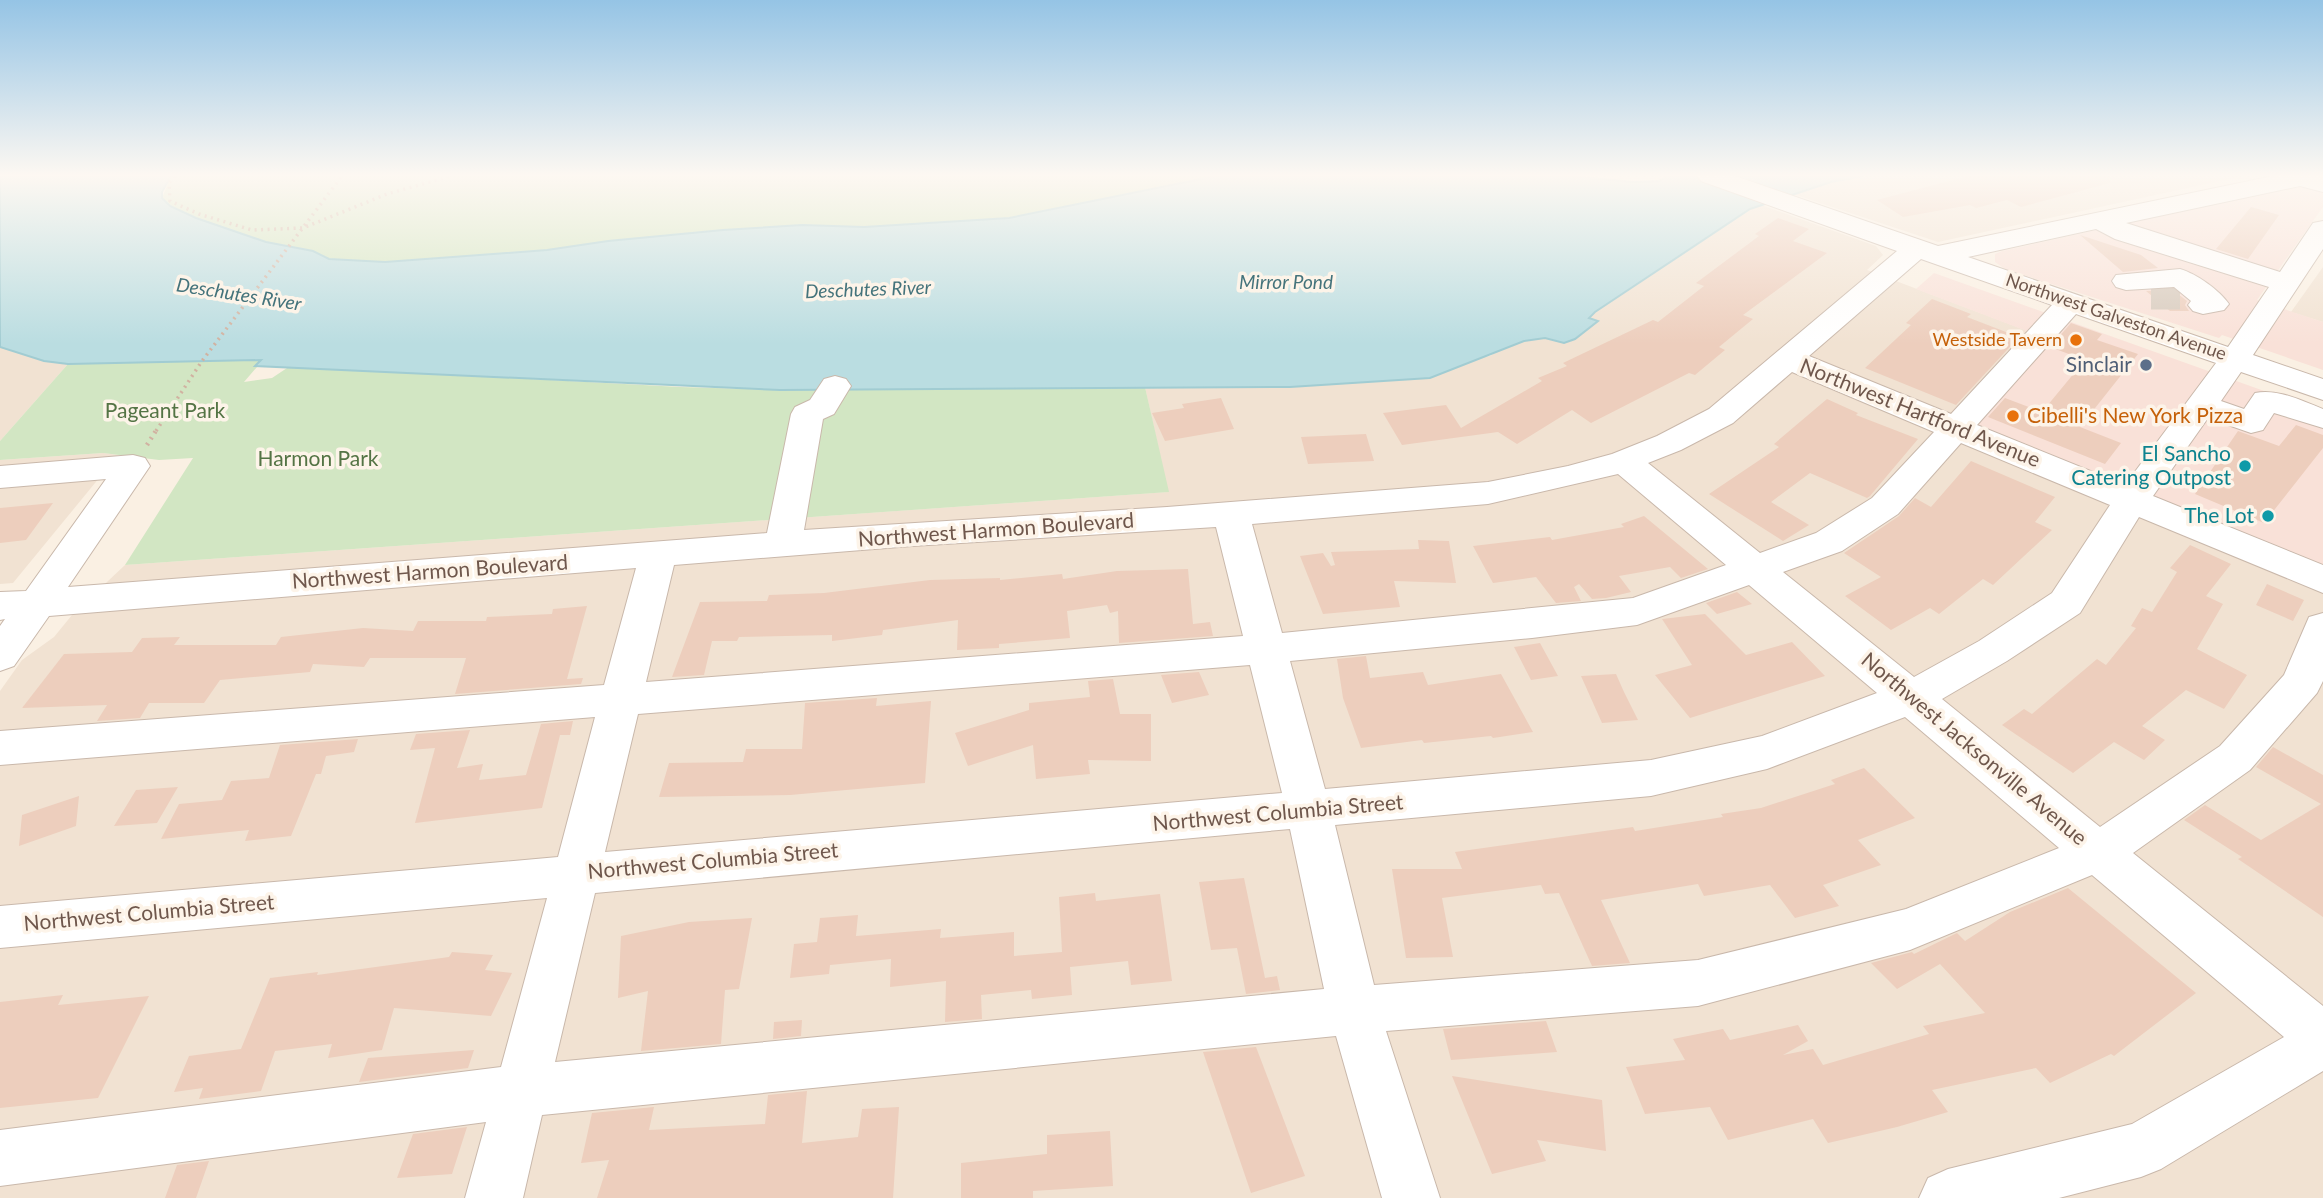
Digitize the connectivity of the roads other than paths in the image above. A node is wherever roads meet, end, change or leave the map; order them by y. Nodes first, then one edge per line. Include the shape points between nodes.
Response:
1 (1869, 232) edge
2 (2034, 232) edge
3 (2123, 232) edge
4 (2321, 232) edge
5 (1927, 252) junction
6 (2277, 297) junction
7 (2088, 308) junction
8 (1788, 359) junction
9 (2235, 359) junction
10 (835, 386) dead end
11 (2203, 405) junction
12 (2322, 411) edge
13 (1956, 428) junction
14 (1624, 461) junction
15 (0, 477) edge
16 (2131, 501) junction
17 (1231, 514) junction
18 (783, 544) junction
19 (658, 554) junction
20 (1758, 569) junction
21 (2323, 580) edge
22 (40, 602) junction
23 (0, 607) edge
24 (2323, 626) edge
25 (1268, 649) junction
26 (0, 656) edge
27 (1912, 697) junction
28 (621, 700) junction
29 (0, 748) edge
30 (1309, 811) junction
31 (2099, 852) junction
32 (576, 873) junction
33 (0, 927) edge
34 (1354, 1010) junction
35 (2323, 1040) edge
36 (521, 1091) junction
37 (0, 1158) edge
38 (494, 1198) edge
39 (1411, 1198) edge
40 (1948, 1198) edge

1 - 5 street, Northwest Galveston Avenue
2 - 5 street, Northwest Harmon Boulevard
3 - 6 street
4 - 6 street, Northwest Columbia Street
5 - 7 street, Northwest Galveston Avenue
5 - 8 street, Northwest Harmon Boulevard
6 - 7 street via 2199,298 2180,278 2126,281 2153,299 2120,298
6 - 9 street, Northwest Columbia Street
7 - 9 street, Northwest Galveston Avenue
7 - 13 street
8 - 13 street, Northwest Hartford Avenue
8 - 14 street, Northwest Harmon Boulevard via 1721,416
9 - 11 street, Northwest Columbia Street
9 - 12 street, Northwest Galveston Avenue
10 - 18 street via 822,407 807,414
11 - 12 street via 2250,423 2266,400
11 - 16 street, Northwest Columbia Street
13 - 16 street, Northwest Hartford Avenue
13 - 20 street via 1885,506 1829,542
14 - 17 street, Northwest Harmon Boulevard via 1488,493
14 - 20 street, Northwest Jacksonville Avenue
15 - 22 street via 133,466
16 - 21 street, Northwest Hartford Avenue
16 - 27 street, Northwest Columbia Street via 2066,603
17 - 18 street, Northwest Harmon Boulevard
17 - 25 street
18 - 19 street, Northwest Harmon Boulevard
19 - 22 street, Northwest Harmon Boulevard
19 - 28 street
20 - 25 street via 1637,611
20 - 27 street, Northwest Jacksonville Avenue
22 - 23 street, Northwest Harmon Boulevard
22 - 26 street
24 - 31 street via 2302,682 2235,758
25 - 28 street
25 - 30 street
27 - 30 street, Northwest Columbia Street via 1767,752 1651,778
27 - 31 street, Northwest Jacksonville Avenue
28 - 29 street
28 - 32 street
30 - 32 street, Northwest Columbia Street
30 - 34 street
31 - 34 street via 1910,929 1698,983
31 - 35 street, Northwest Jacksonville Avenue
32 - 33 street, Northwest Columbia Street
32 - 36 street
34 - 36 street
34 - 39 street
35 - 40 street via 2141,1149
36 - 37 street
36 - 38 street

